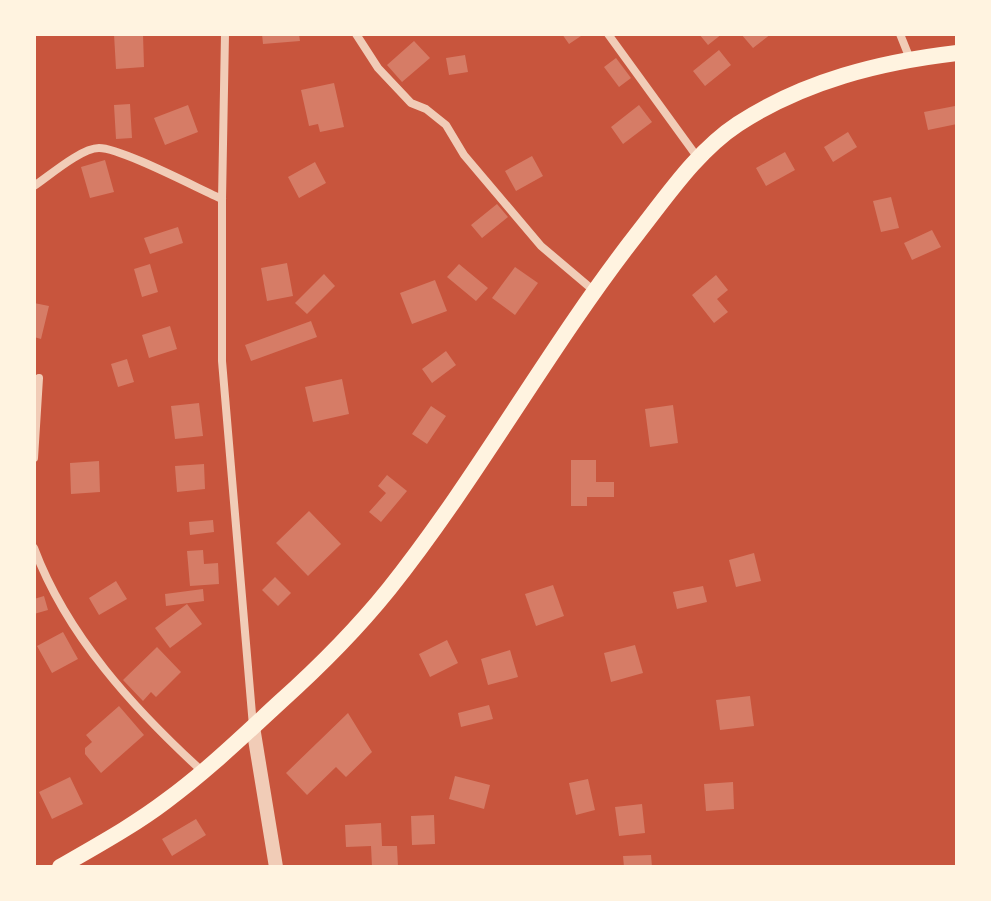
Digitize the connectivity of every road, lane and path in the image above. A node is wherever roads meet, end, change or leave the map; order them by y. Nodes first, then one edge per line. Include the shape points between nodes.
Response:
1 (225, 34) edge
2 (356, 34) edge
3 (608, 34) edge
4 (900, 34) edge
5 (957, 53) edge
6 (910, 59) junction
7 (698, 158) junction
8 (34, 186) edge
9 (222, 199) junction
10 (593, 290) junction
11 (39, 378) dead end
12 (34, 458) edge
13 (34, 548) edge
14 (253, 727) junction
15 (203, 772) junction
16 (60, 867) edge
17 (276, 867) edge

1 - 9 street
2 - 10 street via 411,103 446,125 464,155 541,246
3 - 7 street
4 - 6 street
5 - 6 main road
6 - 7 main road via 852,72 767,106
7 - 10 main road
8 - 9 street via 98,148
9 - 14 street via 222,361
10 - 14 main road via 389,589 320,665
11 - 12 street
13 - 15 street via 47,581 91,651 145,718
14 - 15 main road
14 - 17 street
15 - 16 main road via 122,831

